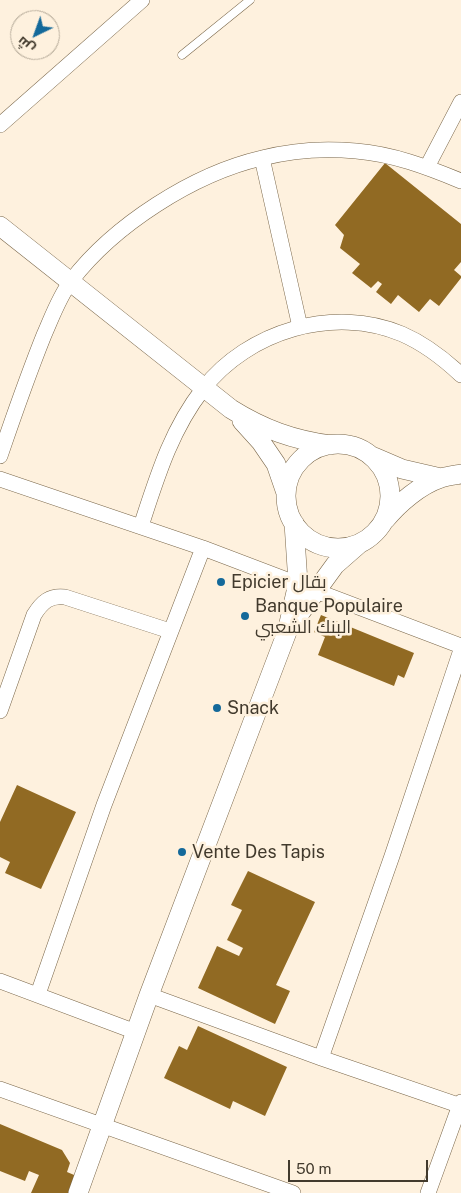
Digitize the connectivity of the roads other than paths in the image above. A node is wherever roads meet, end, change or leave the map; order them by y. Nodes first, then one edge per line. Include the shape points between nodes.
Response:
1 (142, 0) edge
2 (250, 0) edge
3 (182, 55) dead end
4 (461, 102) edge
5 (0, 125) edge
6 (262, 158) junction
7 (427, 168) junction
8 (461, 181) edge
9 (0, 226) edge
10 (70, 282) junction
11 (300, 327) junction
12 (461, 354) edge
13 (456, 370) edge
14 (204, 387) junction
15 (231, 409) junction
16 (331, 445) junction
17 (368, 454) junction
18 (0, 456) edge
19 (461, 474) edge
20 (442, 478) junction
21 (0, 479) edge
22 (286, 493) junction
23 (294, 523) junction
24 (140, 526) junction
25 (380, 526) junction
26 (359, 543) junction
27 (202, 548) junction
28 (298, 583) junction
29 (316, 590) junction
30 (170, 631) junction
31 (287, 632) junction
32 (461, 648) edge
33 (0, 711) edge
34 (0, 981) edge
35 (38, 994) junction
36 (149, 994) junction
37 (136, 1032) junction
38 (321, 1058) junction
39 (0, 1089) edge
40 (461, 1104) edge
41 (102, 1126) junction
42 (78, 1193) edge
43 (294, 1193) edge
44 (428, 1193) edge

1 - 5 street
2 - 3 lane
4 - 7 street
6 - 7 street via 300,151 357,151 411,161
6 - 10 street via 198,182 163,201 103,247
6 - 11 street
7 - 8 street
9 - 10 street
10 - 14 street
10 - 18 street via 39,347
11 - 13 street via 351,323 386,329 422,343
11 - 14 street via 260,342
12 - 13 street
14 - 15 street
14 - 24 street via 168,448
15 - 16 street via 272,431
15 - 22 street via 276,464
16 - 17 street via 348,445
16 - 22 street via 316,449 300,461 291,473
17 - 20 street via 402,470
17 - 25 street via 384,472 389,488 387,511
19 - 20 street
20 - 25 street via 406,499
21 - 24 street
22 - 23 street via 288,511
23 - 26 street via 304,535 319,544 343,547
23 - 28 street
24 - 27 street
25 - 26 street
26 - 29 street via 335,565
27 - 28 street
27 - 30 street
28 - 29 street
28 - 31 street
29 - 31 street
29 - 32 street
30 - 33 street via 65,597 52,597 34,615
30 - 35 street via 104,805
31 - 36 street
32 - 38 street
34 - 35 street
35 - 37 street
36 - 37 street
36 - 38 street
37 - 41 street
38 - 40 street
39 - 41 street
40 - 44 street
41 - 42 street
41 - 43 street

